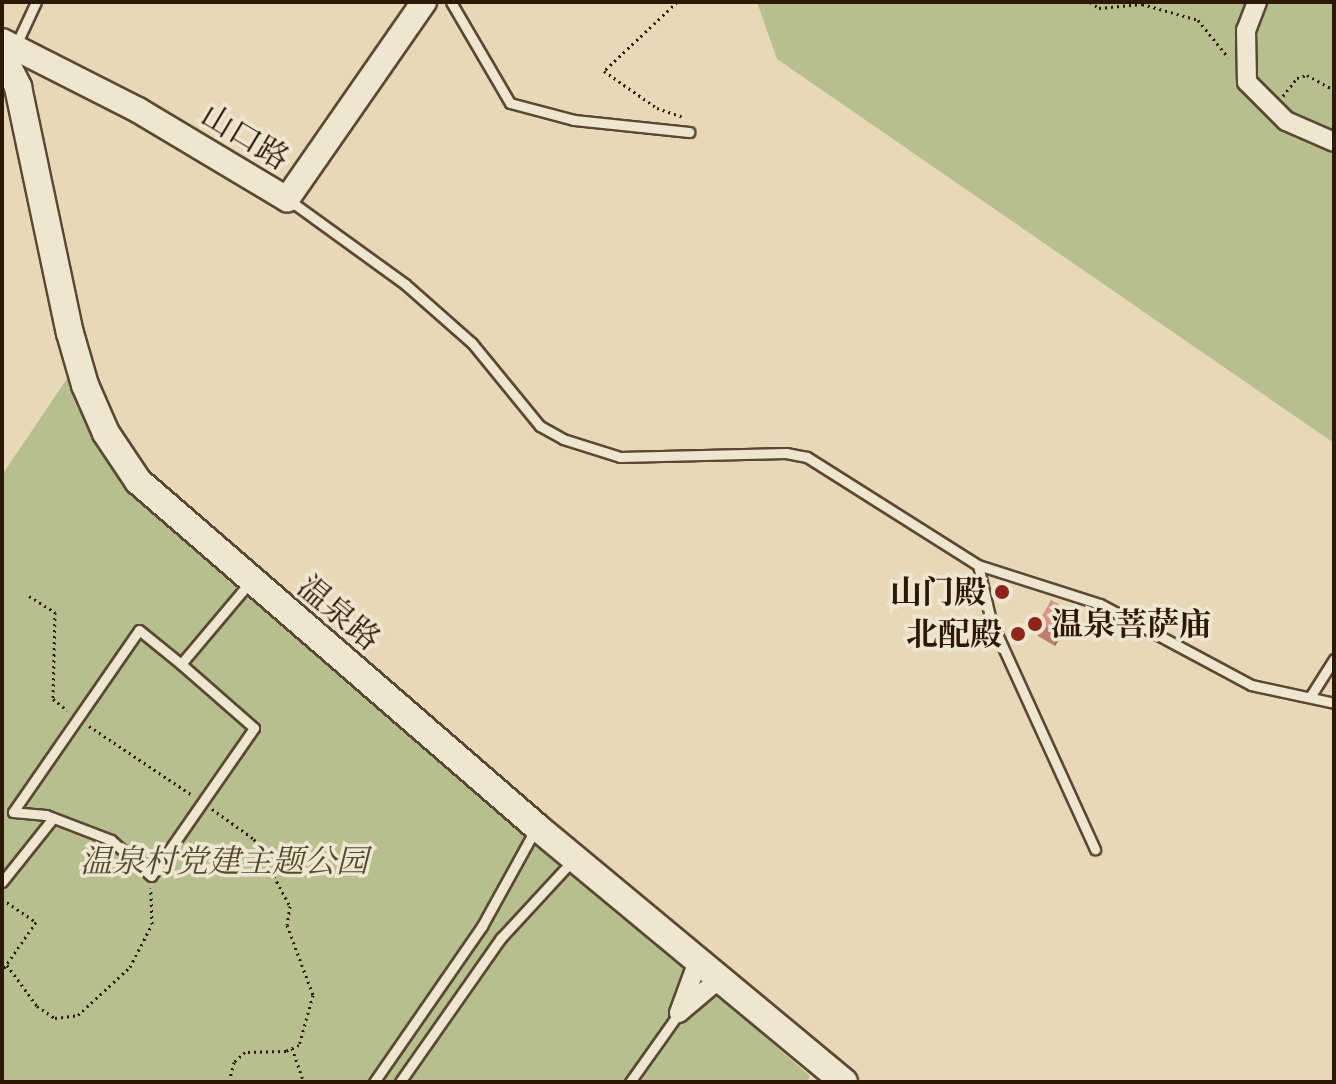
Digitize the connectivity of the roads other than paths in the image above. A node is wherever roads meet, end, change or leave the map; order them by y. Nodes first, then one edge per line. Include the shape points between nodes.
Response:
1 (36, 2) edge
2 (424, 2) edge
3 (451, 2) edge
4 (1257, 2) edge
5 (6, 47) edge
6 (689, 132) road end
7 (1334, 142) edge
8 (287, 199) junction
9 (978, 565) junction
10 (250, 582) junction
11 (1334, 659) edge
12 (181, 664) junction
13 (1310, 697) junction
14 (1334, 703) edge
15 (53, 818) junction
16 (537, 827) junction
17 (1095, 849) dead end
18 (575, 858) junction
19 (2, 882) edge
20 (698, 961) junction
21 (719, 979) junction
22 (679, 1013) junction
23 (835, 1079) edge
24 (374, 1082) edge
25 (400, 1082) edge
26 (630, 1082) edge

1 - 5 lane
2 - 8 street, 山口路
3 - 6 lane via 510,103 574,120
4 - 7 street via 1246,30 1247,82 1286,121
5 - 8 street, 山口路 via 138,110
5 - 10 main road, 温泉路 via 70,333 106,433 138,481
8 - 9 lane via 405,284 472,343 540,426 563,439 620,457 807,457
9 - 13 lane via 1100,604 1251,685
9 - 17 lane via 991,621
10 - 12 lane
10 - 16 main road, 温泉路
11 - 13 lane
12 - 15 lane via 139,630 13,812
12 - 15 lane via 254,728 151,876 111,840
13 - 14 lane
15 - 19 lane
16 - 18 main road, 温泉路
16 - 24 lane via 482,926
18 - 20 main road, 温泉路
18 - 25 lane via 501,938
20 - 21 main road, 温泉路
20 - 22 street
21 - 22 street
21 - 23 main road, 温泉路
22 - 26 lane

